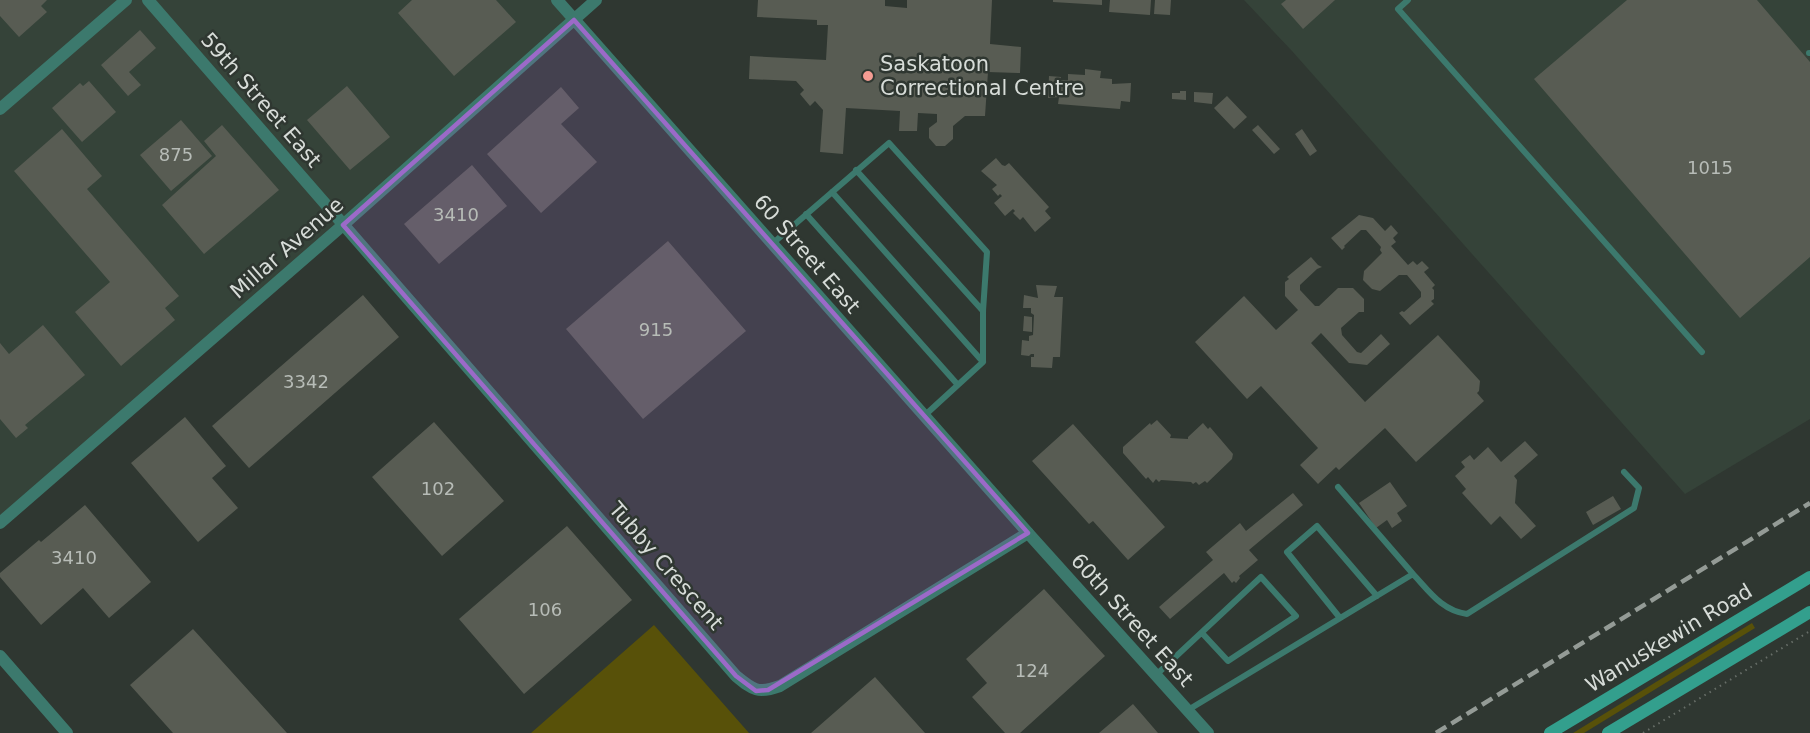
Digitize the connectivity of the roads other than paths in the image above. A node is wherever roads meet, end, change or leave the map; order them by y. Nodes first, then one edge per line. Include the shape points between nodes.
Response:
1 (126, 0) edge
2 (148, 0) edge
3 (556, 0) edge
4 (596, 0) edge
5 (1408, 0) edge
6 (573, 20) junction
7 (0, 109) edge
8 (856, 170) junction
9 (832, 192) junction
10 (806, 214) junction
11 (344, 225) junction
12 (772, 244) junction
13 (983, 311) junction
14 (1702, 352) dead end
15 (983, 362) junction
16 (958, 385) junction
17 (924, 416) junction
18 (1624, 472) dead end
19 (1338, 487) dead end
20 (0, 523) edge
21 (1028, 533) junction
22 (1413, 574) junction
23 (1810, 577) edge
24 (1377, 596) junction
25 (1810, 612) edge
26 (1340, 618) junction
27 (1202, 633) junction
28 (0, 656) edge
29 (1155, 675) junction
30 (1188, 710) junction
31 (67, 733) edge
32 (1208, 733) edge
33 (1550, 733) edge
34 (1608, 733) edge

1 - 7 street
2 - 11 street, 59th Street East
3 - 6 street, 60 Street East
4 - 6 street, Millar Avenue
5 - 14 lane via 1398,9
6 - 11 street, Millar Avenue
6 - 12 street, 60 Street East
8 - 9 lane
8 - 13 lane
8 - 13 lane via 889,142 987,252
9 - 10 lane
9 - 15 lane
10 - 12 lane
10 - 16 lane
11 - 20 street, Millar Avenue
11 - 21 street, Tubby Crescent via 736,676 756,691 780,686
12 - 17 street, 60 Street East
13 - 15 lane
15 - 16 lane
16 - 17 lane
17 - 21 street, 60 Street East
18 - 22 lane via 1639,488 1634,508 1467,614 1454,613
19 - 22 lane
21 - 29 street, 60th Street East
22 - 24 lane
23 - 33 main road, Wanuskewin Road
24 - 26 lane
24 - 26 lane via 1317,526 1287,552
25 - 34 main road
26 - 30 lane
27 - 27 lane via 1261,578 1296,616 1228,661
27 - 29 lane
28 - 31 street
29 - 30 street, 60th Street East
30 - 32 street, 60th Street East

